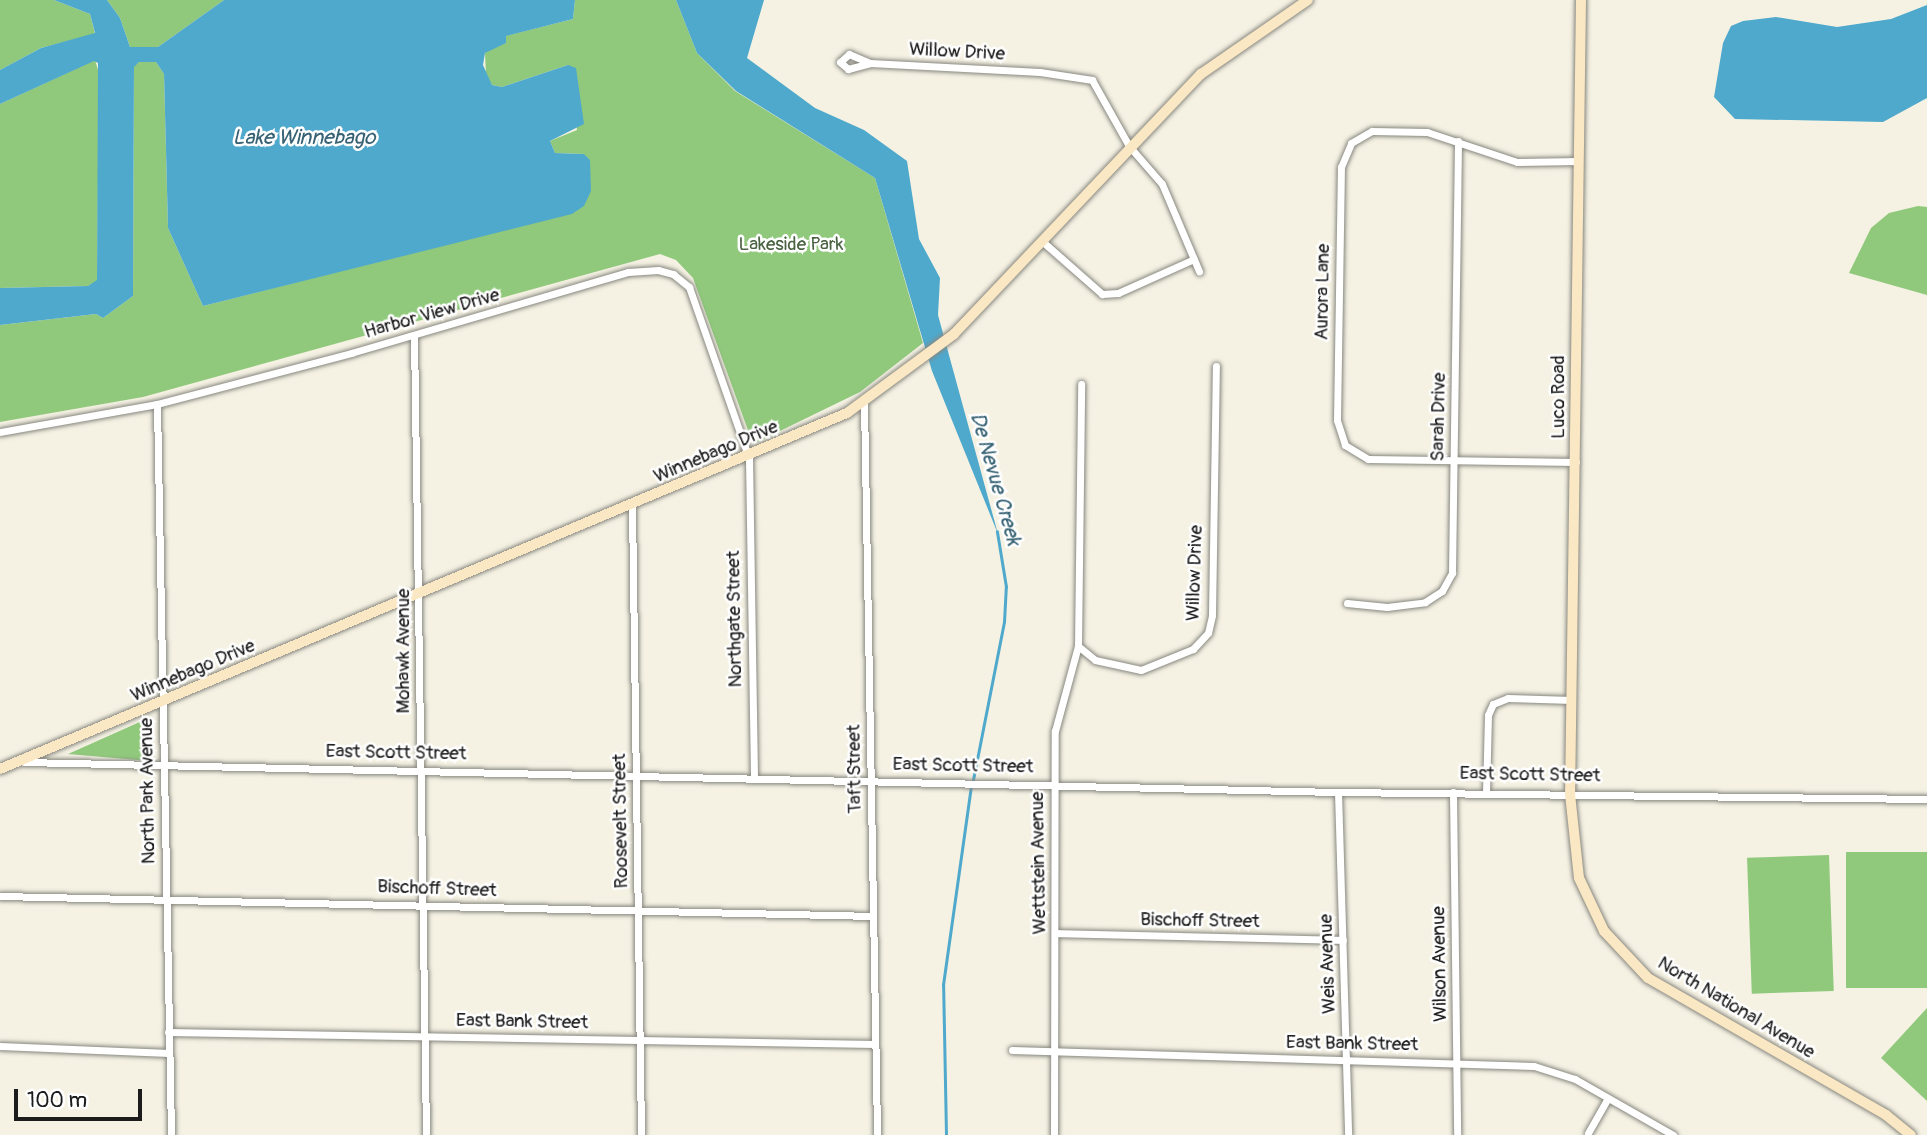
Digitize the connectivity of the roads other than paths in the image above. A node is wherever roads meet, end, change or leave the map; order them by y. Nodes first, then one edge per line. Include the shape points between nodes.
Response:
1 (1308, 0) edge
2 (1581, 0) edge
3 (870, 63) dead end
4 (1458, 141) junction
5 (1129, 146) junction
6 (1579, 161) junction
7 (1043, 242) junction
8 (1194, 259) junction
9 (1199, 271) dead end
10 (414, 335) junction
11 (1216, 366) dead end
12 (1081, 384) dead end
13 (864, 402) junction
14 (157, 404) junction
15 (0, 432) edge
16 (749, 458) junction
17 (1454, 461) junction
18 (1576, 462) junction
19 (632, 506) junction
20 (420, 594) junction
21 (1347, 603) dead end
22 (1078, 646) junction
23 (1572, 700) junction
24 (162, 702) junction
25 (24, 762) junction
26 (163, 767) junction
27 (0, 769) edge
28 (421, 771) junction
29 (636, 776) junction
30 (754, 779) junction
31 (872, 781) junction
32 (1054, 785) junction
33 (1338, 792) junction
34 (1453, 792) junction
35 (1486, 792) junction
36 (1570, 793) junction
37 (1927, 799) edge
38 (0, 896) edge
39 (165, 899) junction
40 (423, 904) junction
41 (638, 911) junction
42 (873, 916) junction
43 (1055, 933) junction
44 (1343, 940) junction
45 (168, 1032) junction
46 (425, 1036) junction
47 (639, 1040) junction
48 (875, 1044) junction
49 (0, 1046) edge
50 (1012, 1049) dead end
51 (169, 1053) junction
52 (1054, 1053) junction
53 (1347, 1060) junction
54 (1457, 1063) junction
55 (1608, 1098) junction
56 (1588, 1133) dead end
57 (171, 1135) edge
58 (426, 1135) edge
59 (641, 1135) edge
60 (877, 1135) edge
61 (1054, 1135) edge
62 (1348, 1135) edge
63 (1457, 1135) edge
64 (1673, 1135) edge
65 (1910, 1135) edge

1 - 5 main road, Winnebago Drive via 1201,74
2 - 6 main road, Luco Road
3 - 5 street, Willow Drive via 1083,76 1102,91
4 - 6 street, Aurora Lane via 1517,162
4 - 17 street, Sarah Drive
4 - 17 street, Aurora Lane via 1427,132 1378,131 1351,143 1341,165 1337,420 1342,439 1368,458
5 - 7 main road, Winnebago Drive
5 - 8 street, Willow Drive via 1162,184
6 - 18 main road, Luco Road
7 - 8 street via 1102,294 1118,293
7 - 13 main road, Winnebago Drive via 954,334
8 - 9 street, Willow Drive
10 - 14 street, Harbor View Drive
10 - 16 street, Harbor View Drive via 628,272 668,272 689,287
10 - 20 street, Mohawk Avenue
11 - 22 street, Willow Drive via 1208,633 1193,649 1141,670 1095,660
12 - 22 street, Wettstein Avenue
13 - 16 main road, Winnebago Drive
13 - 31 street, Taft Street
14 - 15 street, Harbor View Drive
14 - 24 street, North Park Avenue
16 - 19 main road, Winnebago Drive
16 - 30 street, Northgate Street
17 - 18 street, Aurora Lane
17 - 21 street, Sarah Drive via 1453,565 1445,588 1429,600 1405,605
18 - 23 main road, Luco Road
19 - 20 main road, Winnebago Drive
19 - 29 street, Roosevelt Street
20 - 24 main road, Winnebago Drive
20 - 28 street, Mohawk Avenue
22 - 32 street, Wettstein Avenue via 1056,718
23 - 35 street via 1508,698 1493,704 1488,715
23 - 36 main road, Luco Road
24 - 25 main road, Winnebago Drive
24 - 26 street, North Park Avenue
25 - 26 street, East Scott Street
25 - 27 main road, East Scott Street
26 - 28 street, East Scott Street
26 - 39 street, North Park Avenue
28 - 29 street, East Scott Street
28 - 40 street, Mohawk Avenue
29 - 30 street, East Scott Street
29 - 41 street, Roosevelt Street
30 - 31 street, East Scott Street
31 - 32 street, East Scott Street
31 - 42 street, Taft Street
32 - 33 street, East Scott Street
32 - 43 street, Wettstein Avenue
33 - 34 street, East Scott Street
33 - 44 street, Weis Avenue
34 - 35 street, East Scott Street
34 - 54 street, Wilson Avenue
35 - 36 street, East Scott Street
36 - 37 street, East Scott Street
36 - 65 main road, North National Avenue via 1572,841 1581,885 1598,922 1628,960 1666,989 1886,1115
38 - 39 street, Bischoff Street
39 - 40 street, Bischoff Street
39 - 45 street, North Park Avenue
40 - 41 street, Bischoff Street
40 - 46 street, Mohawk Avenue
41 - 42 street, Bischoff Street
41 - 47 street, Roosevelt Street
42 - 48 street, Taft Street
43 - 44 street, Bischoff Street
43 - 52 street, Wettstein Avenue
44 - 53 street, Weis Avenue
45 - 46 street, East Bank Street
45 - 51 street, North Park Avenue
46 - 47 street, East Bank Street
46 - 58 street, Mohawk Avenue
47 - 48 street, East Bank Street
47 - 59 street, Roosevelt Street
48 - 60 street, Taft Street
49 - 51 street
50 - 52 street, East Bank Street
51 - 57 street, North Park Avenue
52 - 53 street, East Bank Street
52 - 61 street, Wettstein Avenue
53 - 54 street, East Bank Street
53 - 62 street, Weis Avenue
54 - 55 street, East Bank Street via 1543,1067
54 - 63 street, Wilson Avenue
55 - 56 street
55 - 64 street, East Bank Street

